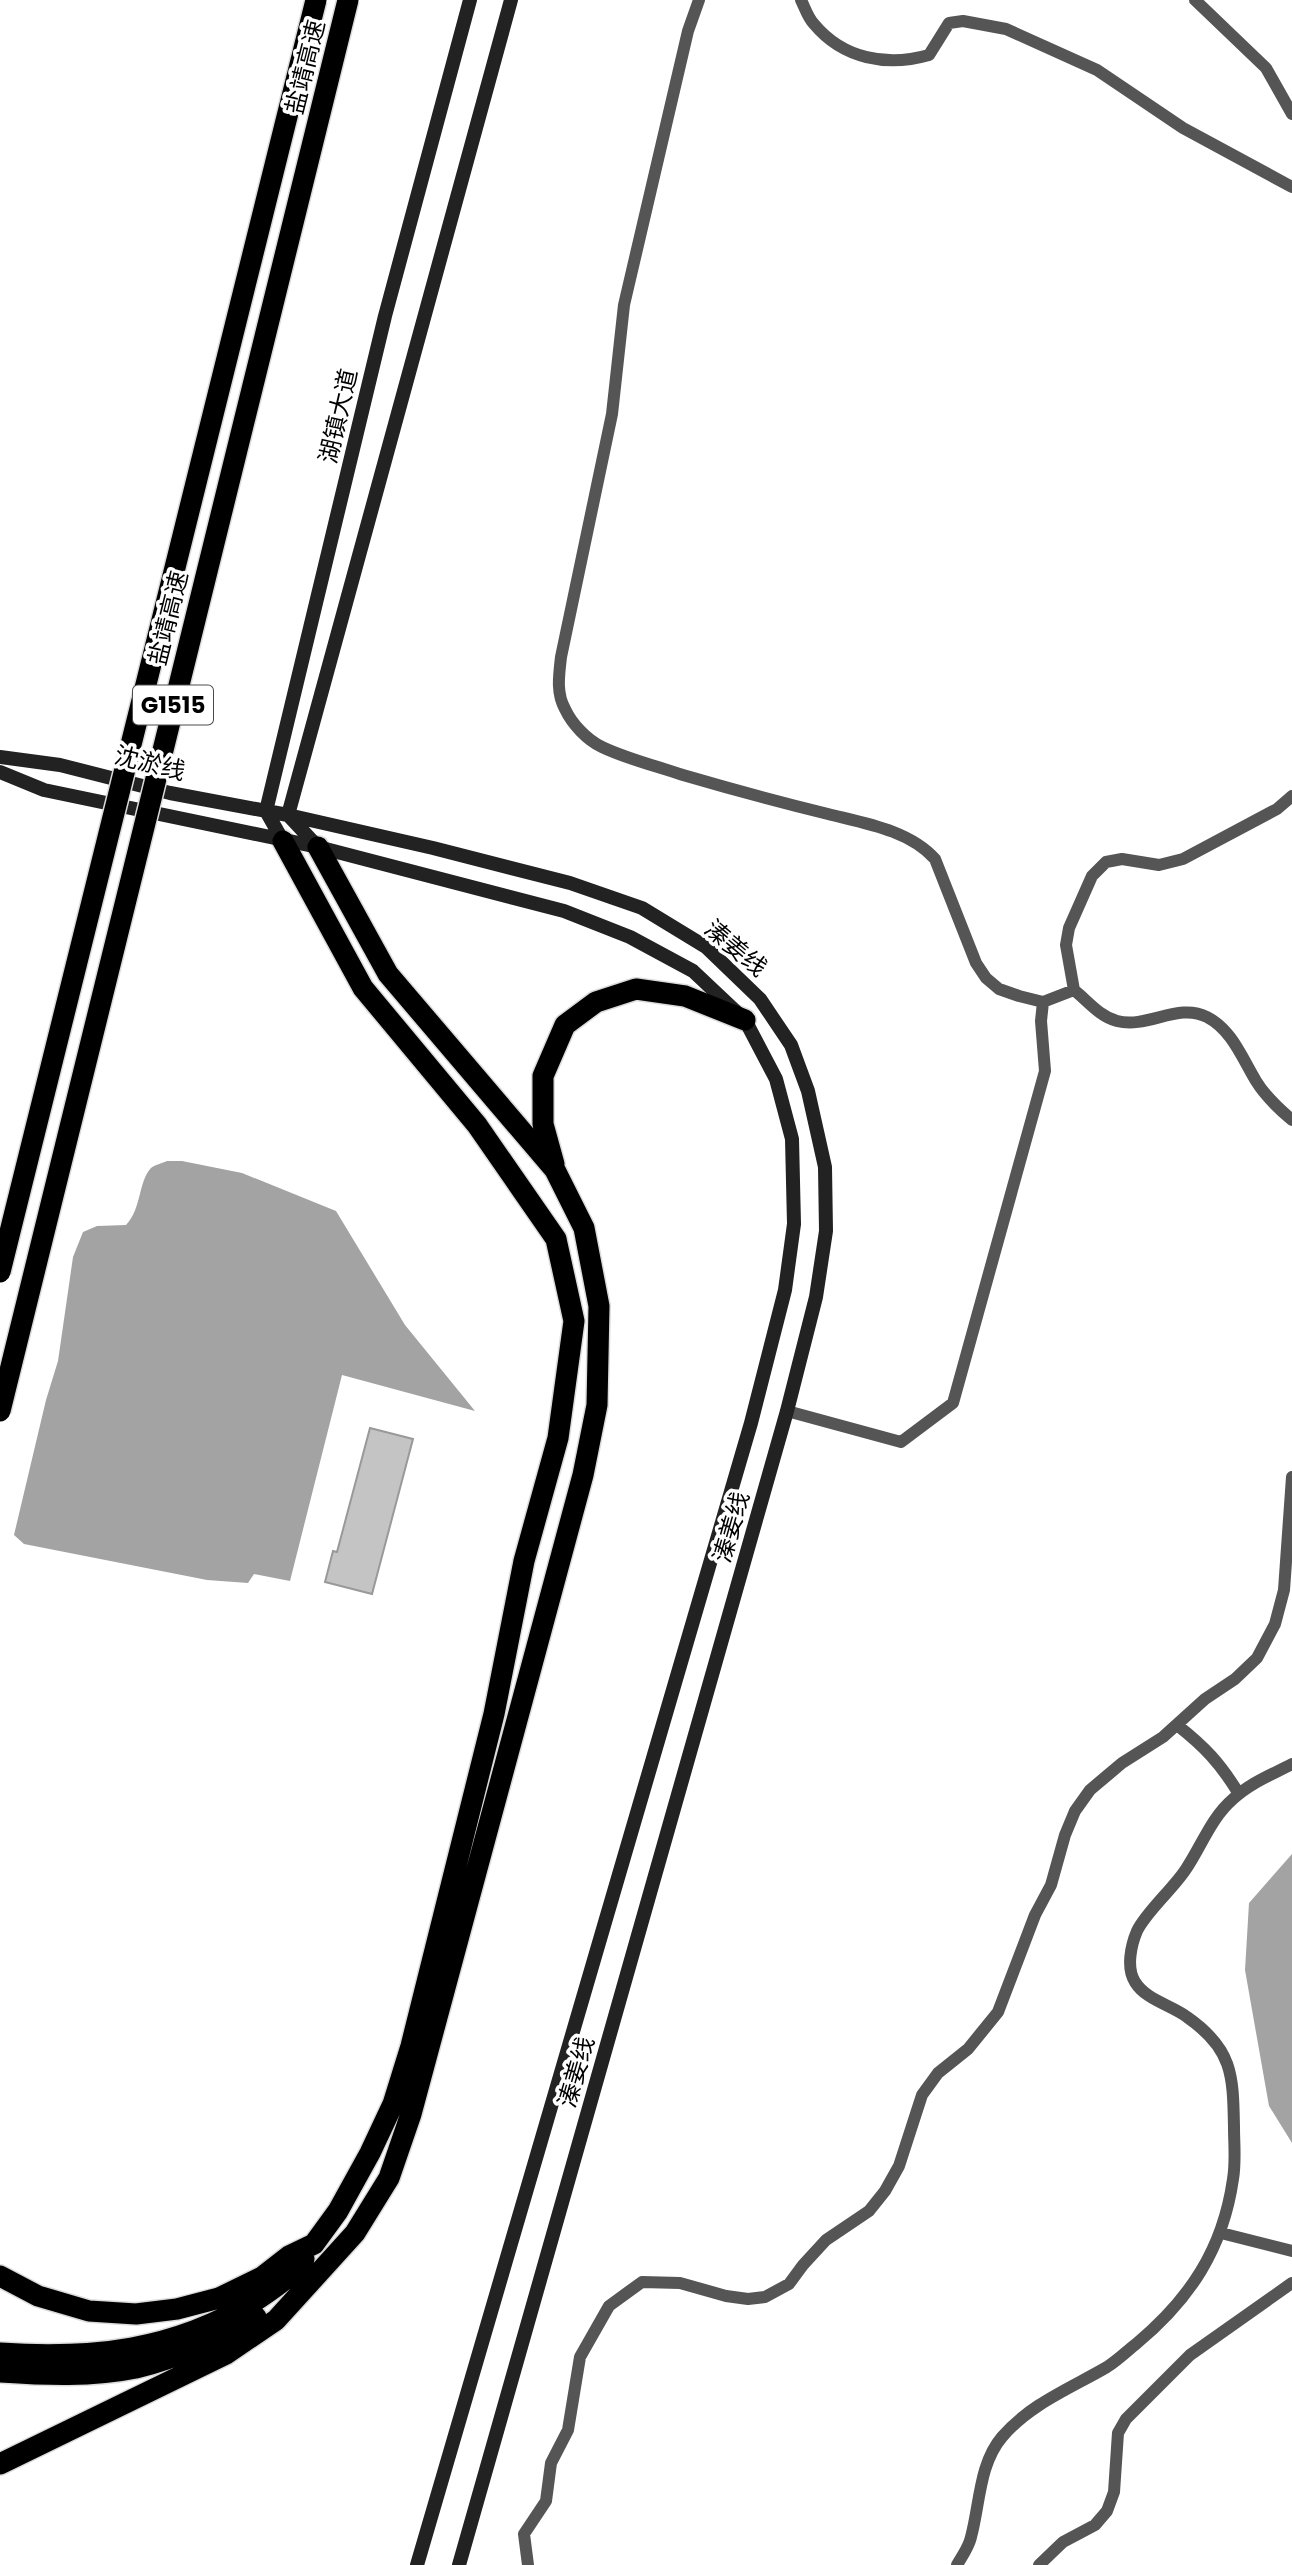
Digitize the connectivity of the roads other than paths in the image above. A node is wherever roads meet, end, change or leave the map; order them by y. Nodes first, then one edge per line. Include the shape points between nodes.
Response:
1 (316, 0) edge
2 (348, 0) edge
3 (470, 0) edge
4 (511, 0) edge
5 (699, 0) edge
6 (801, 0) edge
7 (1195, 0) edge
8 (1292, 114) edge
9 (1292, 187) edge
10 (0, 757) edge
11 (0, 772) edge
12 (1292, 796) edge
13 (266, 811) junction
14 (288, 815) junction
15 (283, 841) junction
16 (318, 847) junction
17 (1074, 990) junction
18 (1043, 1002) junction
19 (745, 1020) junction
20 (1292, 1121) edge
21 (555, 1170) junction
22 (0, 1272) edge
23 (0, 1411) edge
24 (788, 1411) junction
25 (1292, 1477) edge
26 (1177, 1724) junction
27 (1292, 1764) edge
28 (1239, 1794) junction
29 (1221, 2233) junction
30 (314, 2244) junction
31 (1292, 2251) edge
32 (0, 2276) edge
33 (1292, 2283) edge
34 (306, 2289) junction
35 (0, 2353) edge
36 (46, 2365) junction
37 (0, 2372) edge
38 (0, 2464) edge
39 (416, 2565) edge
40 (459, 2565) edge
41 (528, 2565) edge
42 (957, 2565) edge
43 (1039, 2565) edge

1 - 22 highway, 盐靖高速 / G1515, bridge
2 - 23 highway, 盐靖高速 / G1515, bridge
3 - 13 main road, 湖镇大道 via 385,316
4 - 14 main road
5 - 18 lane via 624,304 612,414 561,657 558,687 564,709 578,729 600,746 636,760 856,821 923,846 935,859 986,978 999,989
6 - 9 lane via 813,23 836,44 880,61 929,55 950,23 1006,29 1097,70 1183,128
7 - 8 lane via 1266,68
10 - 13 main road, 沈淤线 via 60,765
11 - 15 main road, 沈淤线 via 44,790
12 - 17 lane via 1277,809 1183,859 1160,865 1122,859 1106,862 1091,876 1069,929 1066,945
13 - 14 main road, 沈淤线
13 - 15 main road
14 - 16 main road
14 - 24 main road, 溱姜线 via 570,883 642,908 706,947 760,999 791,1045 808,1091 825,1167 826,1231
15 - 16 main road, 溱姜线
15 - 30 highway via 363,988 477,1125 556,1239 573,1321 558,1438 524,1561 495,1714 411,2046 393,2104 370,2153
16 - 19 main road, 溱姜线 via 564,911 630,937 693,971
16 - 21 highway via 388,974
17 - 18 lane
17 - 20 lane via 1098,1013 1117,1021 1140,1023 1199,1013 1235,1043 1265,1093
18 - 24 lane via 1045,1071 953,1403 901,1442
19 - 21 highway via 685,996 636,989 596,1002 565,1025 543,1076 543,1124
19 - 39 main road, 溱姜线 via 776,1079 792,1139 794,1224 785,1290 751,1423
21 - 34 highway via 584,1228 599,1306 597,1405 583,1475 411,2114 389,2178 355,2233
24 - 40 main road, 溱姜线
25 - 26 lane via 1284,1590 1275,1624 1257,1658
26 - 28 lane via 1220,1763
26 - 41 lane via 1090,1790 1075,1811 1051,1885 998,2012 922,2095 899,2166 869,2211 826,2240 789,2284 765,2297 748,2299 680,2283 642,2282 608,2306 580,2357 568,2430 551,2463 546,2501 524,2534
27 - 28 lane
28 - 29 lane via 1208,1829 1187,1868 1138,1928 1130,1964 1134,1981 1145,1993 1208,2032 1231,2070 1234,2171
29 - 31 lane
29 - 42 lane via 1194,2283 1148,2334 1110,2365 1022,2416 1000,2439 988,2463 971,2539
30 - 32 highway via 219,2298 136,2314 89,2311 38,2296
30 - 36 highway via 300,2265 267,2293 198,2330 158,2344
33 - 43 lane via 1190,2355 1126,2418 1118,2433 1114,2492 1107,2511 1095,2525 1063,2542
34 - 36 highway via 178,2356 135,2368
34 - 38 highway via 276,2320 226,2354
35 - 36 highway
36 - 37 highway

